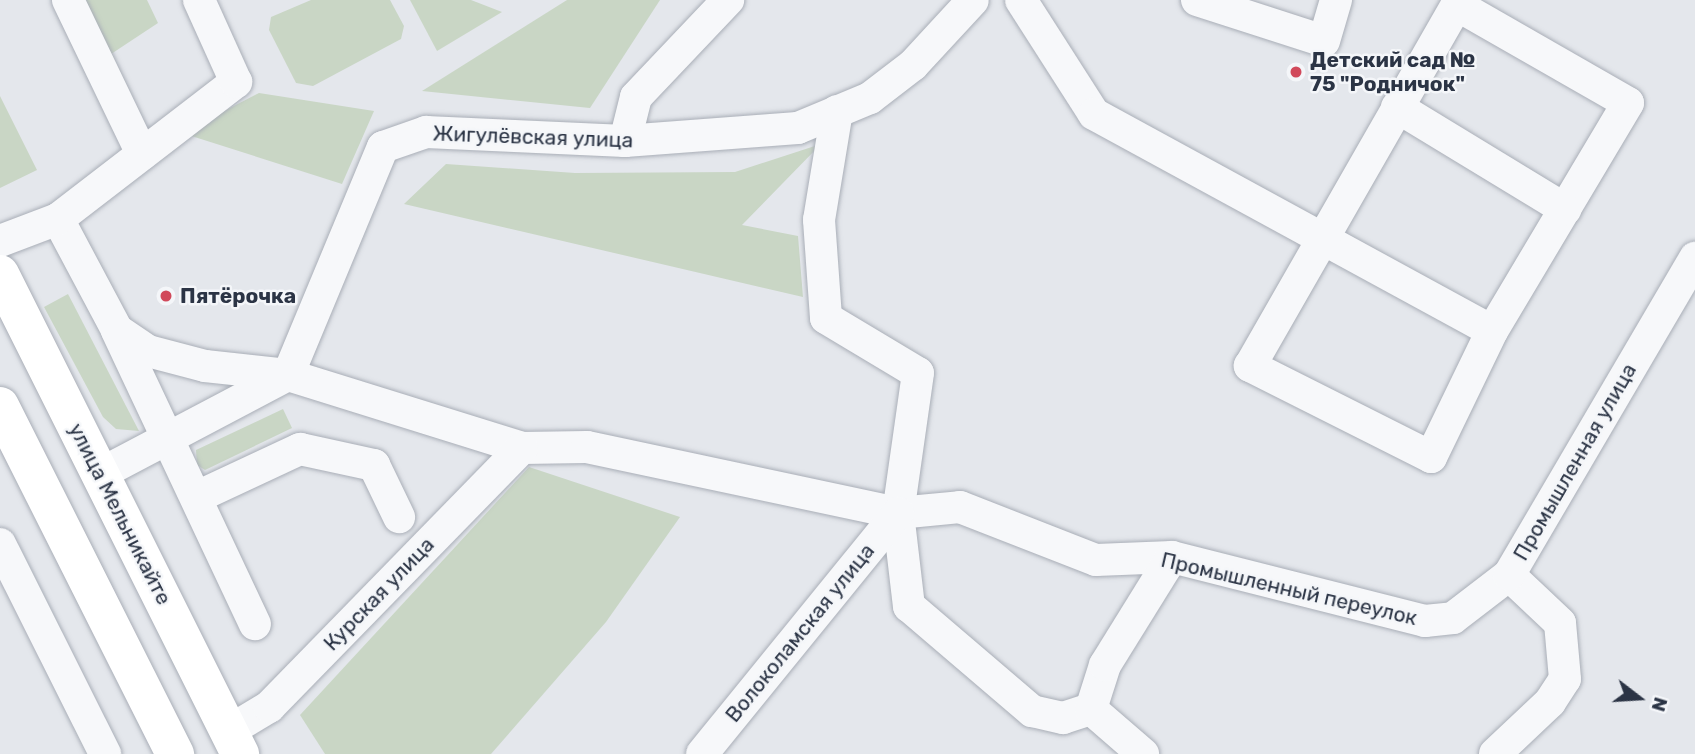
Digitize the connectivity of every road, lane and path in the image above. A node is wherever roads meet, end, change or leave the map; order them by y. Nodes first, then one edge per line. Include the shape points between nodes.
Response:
1 (68, 0) edge
2 (198, 0) edge
3 (728, 0) edge
4 (973, 0) edge
5 (1020, 0) edge
6 (1197, 0) edge
7 (1336, 0) edge
8 (1397, 107) junction
9 (837, 111) junction
10 (625, 141) junction
11 (142, 155) junction
12 (1565, 209) junction
13 (58, 219) junction
14 (1318, 240) junction
15 (0, 242) edge
16 (1695, 258) edge
17 (0, 274) edge
18 (117, 330) junction
19 (1492, 331) junction
20 (288, 375) junction
21 (0, 406) edge
22 (170, 434) junction
23 (522, 448) junction
24 (100, 474) junction
25 (197, 497) junction
26 (898, 513) junction
27 (399, 517) dead end
28 (0, 544) edge
29 (1172, 556) junction
30 (1509, 575) junction
31 (255, 624) dead end
32 (193, 661) junction
33 (143, 691) junction
34 (1091, 709) junction
35 (234, 743) edge
36 (105, 754) edge
37 (173, 754) edge
38 (702, 754) edge
39 (1143, 754) edge
40 (1495, 754) edge

1 - 11 street
2 - 11 street via 236,82
3 - 10 street via 636,97
4 - 9 street, Жигулёвская улица via 912,65 870,98
5 - 14 street via 1094,114
6 - 7 street via 1324,41
8 - 12 street
8 - 12 street via 1457,5 1628,103
8 - 14 street
9 - 10 street, Жигулёвская улица via 798,128
9 - 26 street via 819,220 826,318 918,373
10 - 20 street, Жигулёвская улица via 426,132 383,147
11 - 13 street
12 - 19 street
13 - 15 street
13 - 18 street
14 - 19 street
14 - 19 street via 1250,366 1431,457
16 - 30 street, Промышленная улица
17 - 24 main road, улица Мельникайте
18 - 20 street, Промышленный переулок via 148,351 194,363
18 - 22 street
20 - 22 street
20 - 23 street, Промышленный переулок
21 - 33 main road
22 - 24 street
22 - 25 street
23 - 26 street, Промышленный переулок via 587,447
23 - 35 street, Курская улица
24 - 32 main road, улица Мельникайте
25 - 27 street via 300,449 373,465
25 - 31 street
26 - 29 street, Промышленный переулок via 960,506 1096,561
26 - 34 street via 909,606 1032,711 1063,718
26 - 38 street, Волоколамская улица
28 - 36 street
29 - 30 street, Промышленный переулок via 1425,621 1454,618
29 - 34 street via 1105,666
30 - 40 street, Промышленная улица via 1560,623 1565,679 1550,702
32 - 33 main road via 171,648 153,649 143,666
32 - 35 main road, улица Мельникайте
33 - 37 main road
34 - 39 street

